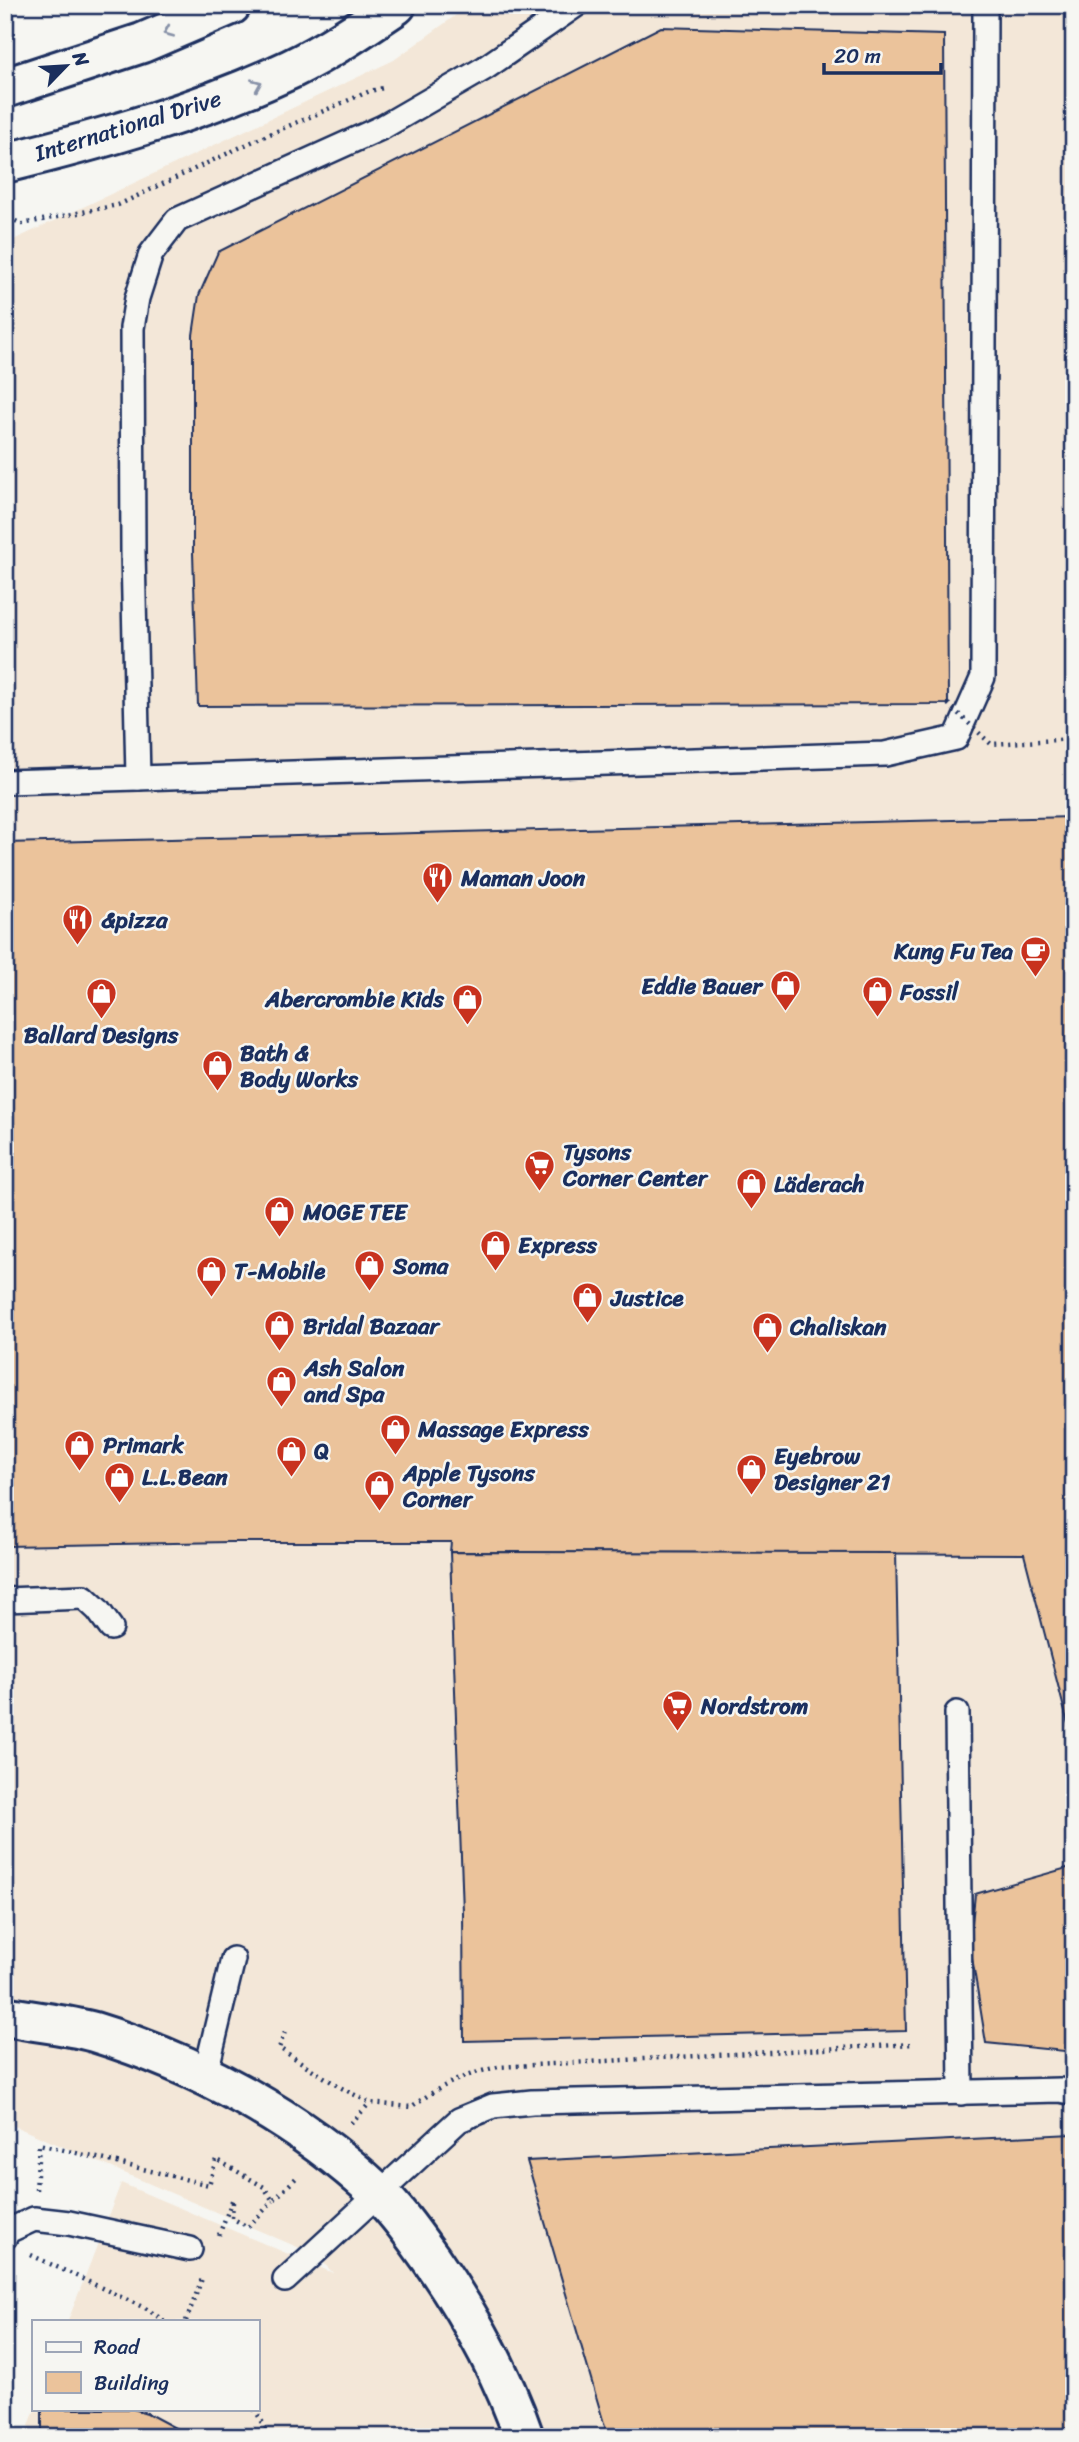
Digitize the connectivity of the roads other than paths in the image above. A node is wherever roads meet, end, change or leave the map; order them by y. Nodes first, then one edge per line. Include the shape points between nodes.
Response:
1 (231, 5) edge
2 (396, 5) edge
3 (576, 5) edge
4 (985, 5) edge
5 (5, 88) edge
6 (5, 163) edge
7 (138, 778) junction
8 (5, 782) edge
9 (5, 1600) edge
10 (111, 1628) dead end
11 (957, 1713) dead end
12 (233, 1959) dead end
13 (5, 2016) edge
14 (205, 2076) junction
15 (961, 2093) junction
16 (1074, 2093) edge
17 (379, 2194) junction
18 (5, 2237) edge
19 (190, 2249) dead end
20 (285, 2280) dead end
21 (524, 2437) edge

1 -> 5 street via 142,43
6 -> 2 street, International Drive via 165,120 239,92 309,59
3 - 7 lane via 485,68 383,127 177,220 151,254 132,328
4 - 7 lane via 983,677 956,738 885,754
7 - 8 lane
9 - 10 lane via 84,1597
11 - 15 lane
12 - 14 lane
13 - 14 street via 91,2031 169,2058
14 - 17 street via 313,2139
15 - 16 lane
15 - 17 lane via 492,2106 459,2120
17 - 20 lane
17 - 21 street via 461,2301 498,2370
18 - 19 lane via 8,2231 34,2219

